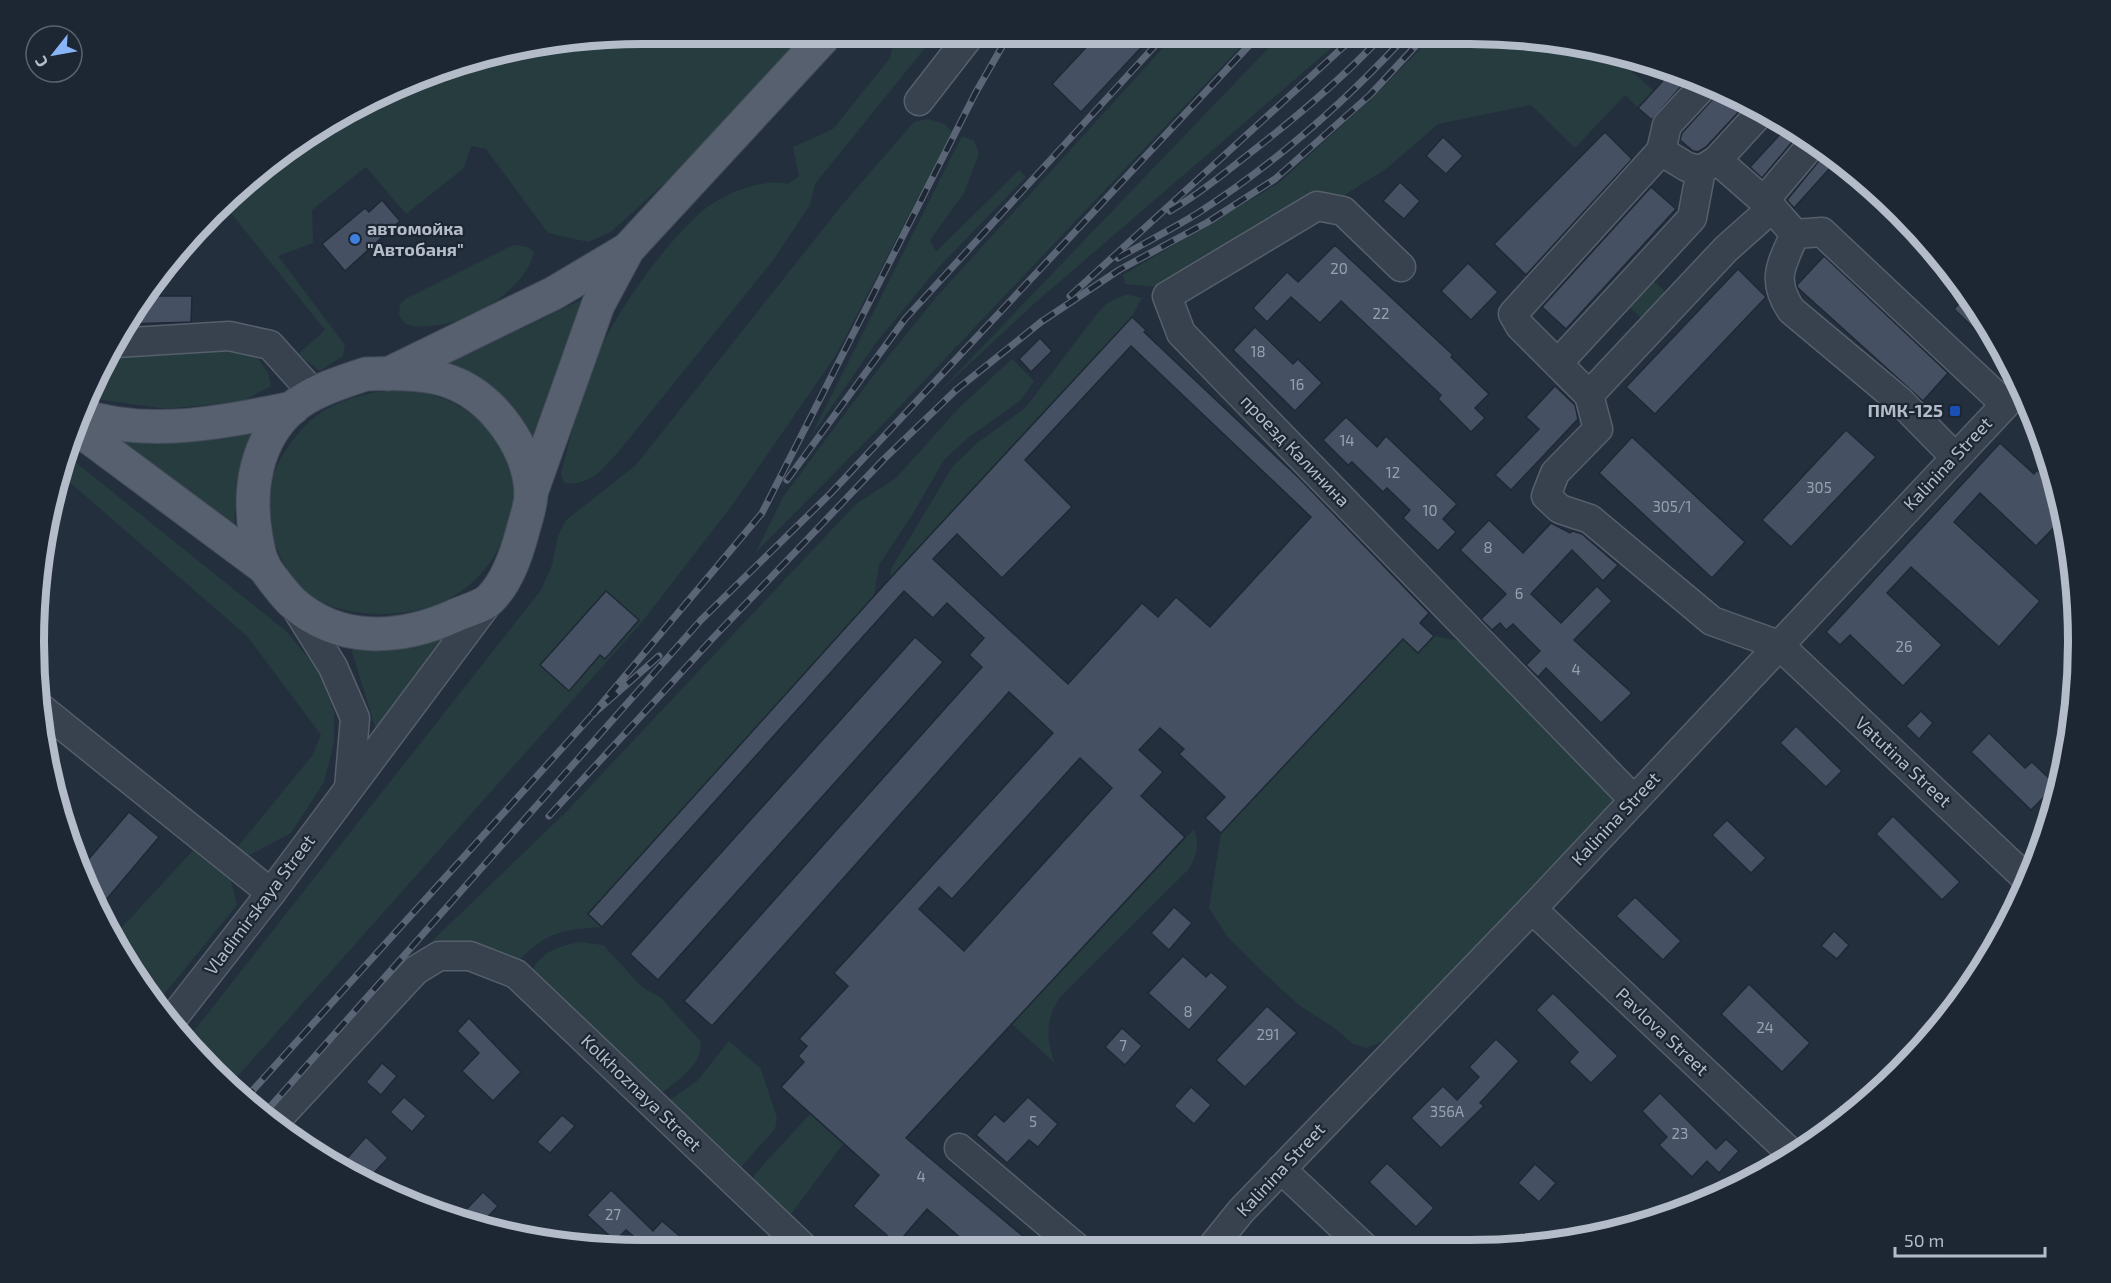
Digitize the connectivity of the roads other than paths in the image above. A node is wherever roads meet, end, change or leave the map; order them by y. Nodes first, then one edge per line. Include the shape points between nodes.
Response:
1 (817, 44) edge
2 (963, 44) edge
3 (1700, 90) edge
4 (919, 101) dead end
5 (1756, 117) edge
6 (1809, 149) edge
7 (1661, 151) junction
8 (1709, 165) junction
9 (1768, 205) junction
10 (1795, 234) junction
11 (628, 249) junction
12 (1401, 267) dead end
13 (123, 343) edge
14 (1558, 363) junction
15 (388, 374) junction
16 (1589, 394) junction
17 (2012, 397) edge
18 (304, 401) junction
19 (87, 417) edge
20 (82, 432) edge
21 (1955, 457) junction
22 (531, 495) junction
23 (262, 566) junction
24 (490, 600) junction
25 (293, 603) junction
26 (1779, 645) junction
27 (48, 714) edge
28 (349, 788) junction
29 (1634, 800) junction
30 (2021, 873) edge
31 (271, 893) junction
32 (1532, 909) junction
33 (175, 1016) edge
34 (279, 1117) edge
35 (959, 1148) dead end
36 (1786, 1148) edge
37 (1281, 1169) junction
38 (796, 1240) edge
39 (1068, 1240) edge
40 (1218, 1240) edge
41 (1356, 1240) edge

1 - 11 main road
2 - 4 street
3 - 7 street via 1667,125
5 - 8 street
6 - 9 street
7 - 8 street via 1687,167
7 - 14 street via 1513,314
8 - 9 street
8 - 14 street via 1692,218
9 - 10 street
9 - 16 street
10 - 17 street via 1822,232
10 - 21 street via 1781,265 1780,293 1791,310 1901,402
11 - 15 main road via 554,293
11 - 22 main road via 598,305
12 - 29 street, проезд Калинина via 1343,211 1317,207 1167,296 1180,333
13 - 18 street via 229,336 270,345
14 - 16 street
15 - 18 main road via 366,374
15 - 22 main road via 450,381 478,395 508,430 525,459
16 - 26 street via 1598,429 1555,473 1546,496 1560,509 1590,519 1712,621
17 - 21 street, Kalinina Street
18 - 19 main road via 226,422 154,426
18 - 23 main road via 260,453 252,515
20 - 23 main road
21 - 26 street, Kalinina Street
22 - 24 main road via 516,554
23 - 25 main road
24 - 25 main road via 436,624 400,634 360,634 326,623
24 - 28 street, Vladimirskaya Street
25 - 28 street via 333,667 355,718
26 - 29 street, Kalinina Street
26 - 30 street, Vatutina Street
27 - 31 street
28 - 31 street, Vladimirskaya Street
29 - 32 street, Kalinina Street
31 - 33 street, Vladimirskaya Street
32 - 36 street, Pavlova Street
32 - 37 street, Kalinina Street
34 - 38 street, Kolkhoznaya Street via 416,970 439,956 470,956 516,974
35 - 39 street
37 - 40 street, Kalinina Street
37 - 41 street

